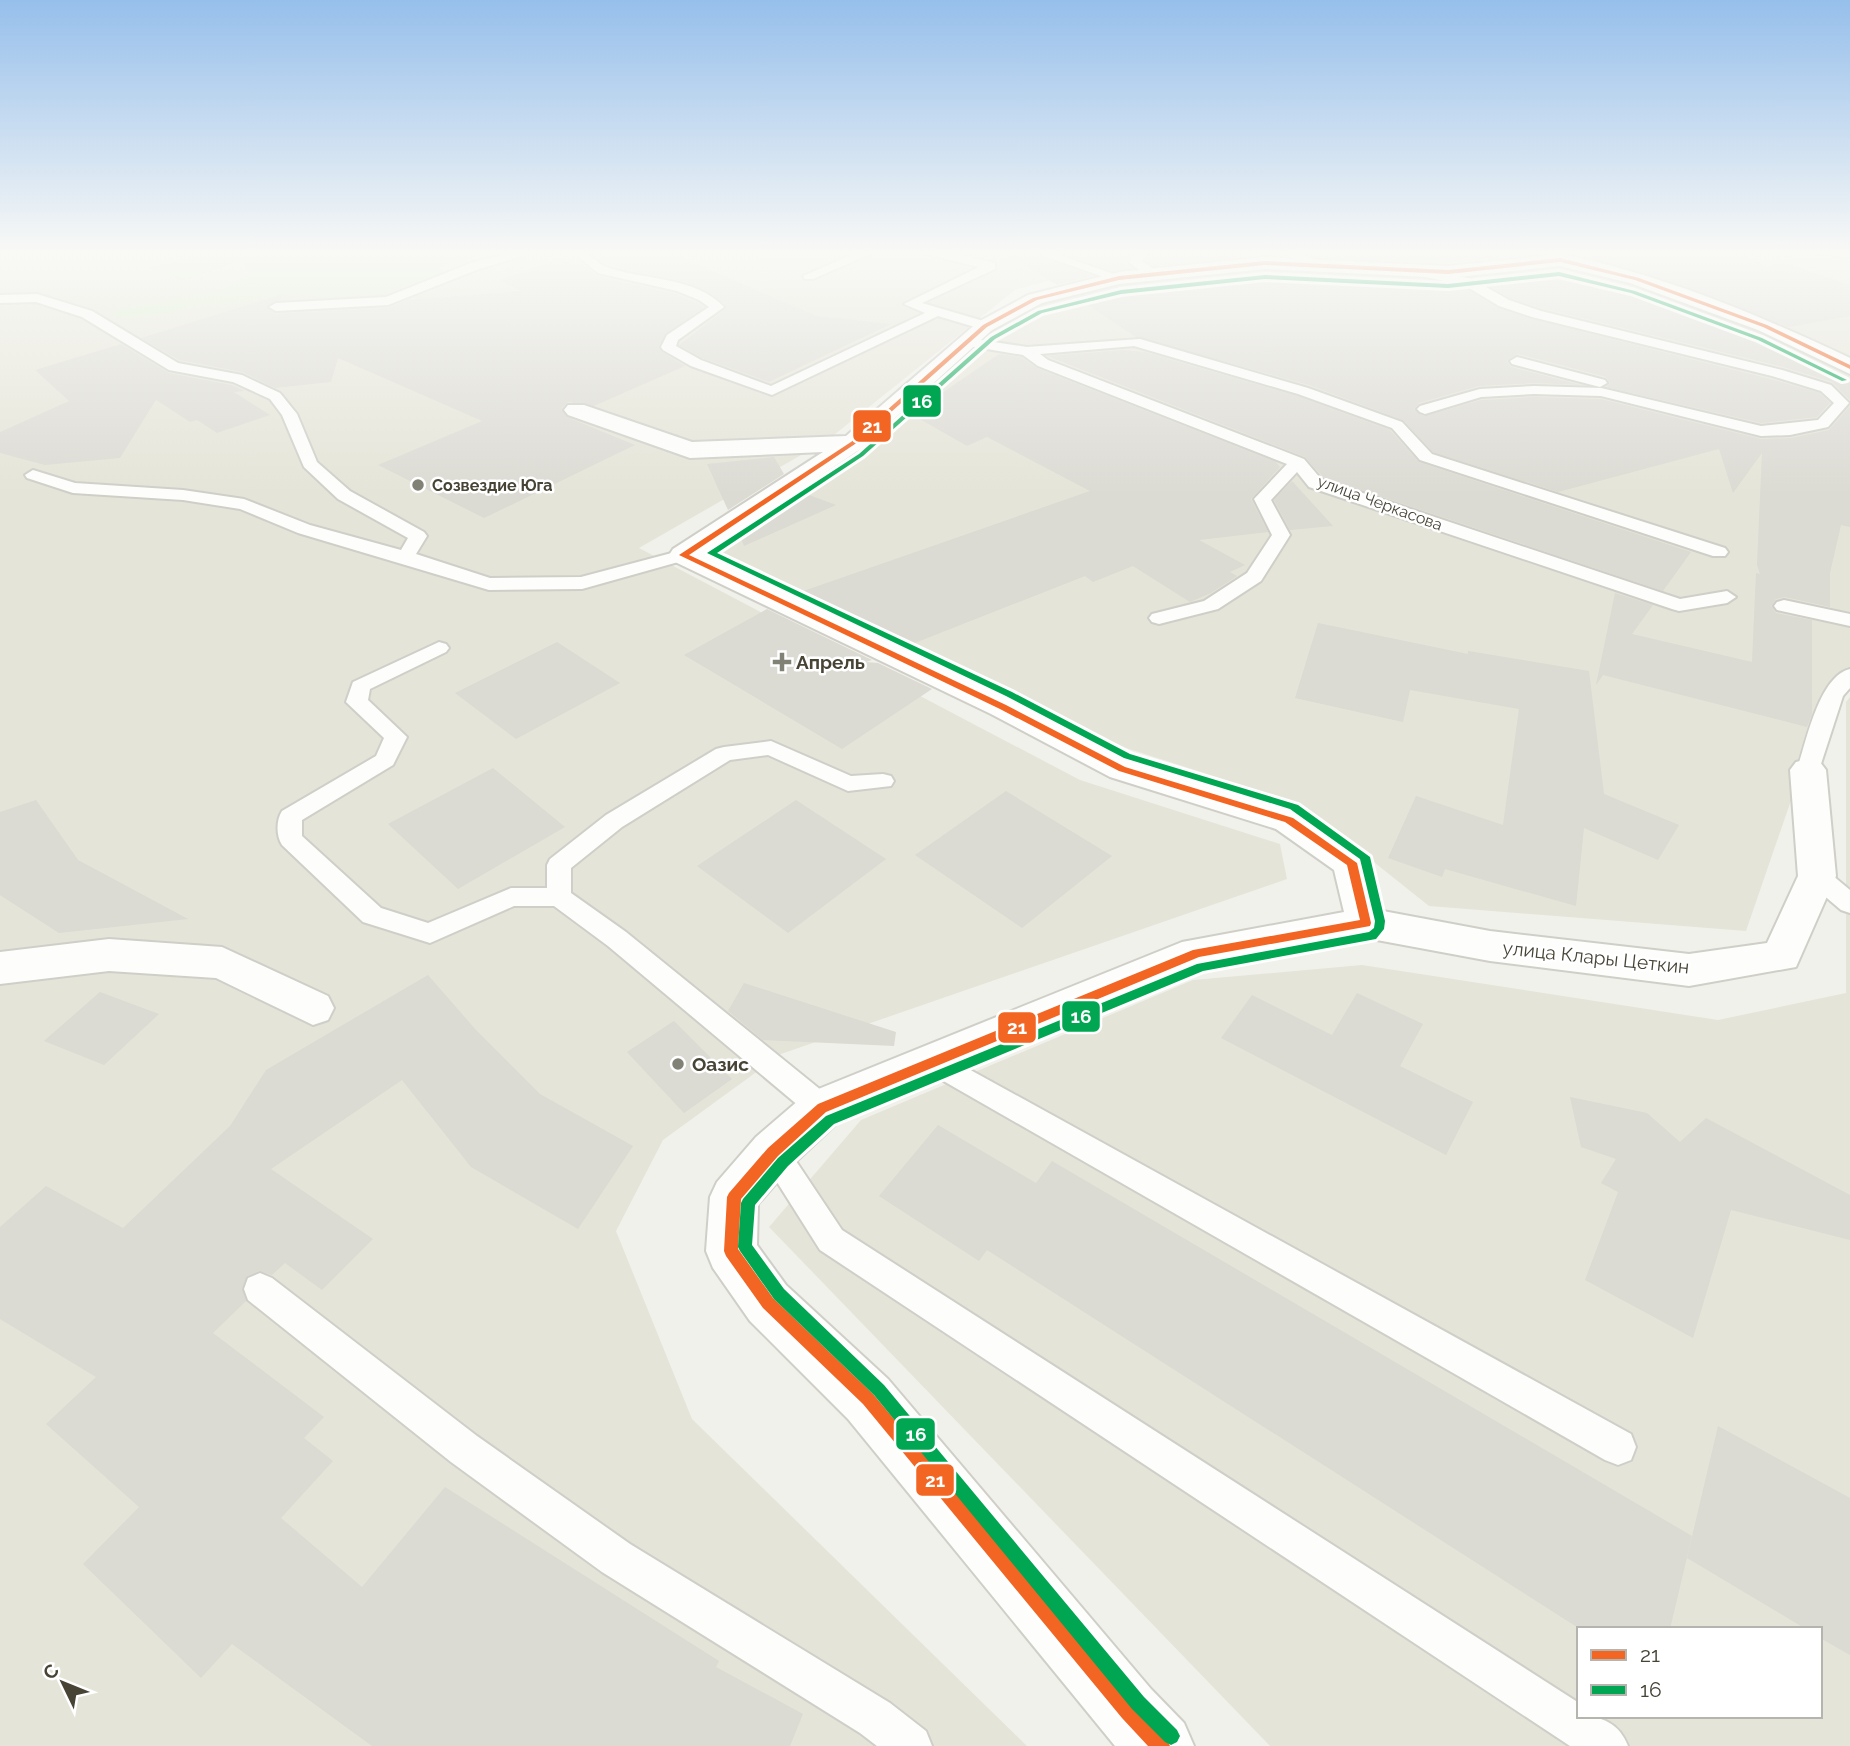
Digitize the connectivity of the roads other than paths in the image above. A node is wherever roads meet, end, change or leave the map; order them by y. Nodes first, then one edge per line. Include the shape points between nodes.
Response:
1 (116, 331) edge
2 (681, 331) edge
3 (896, 331) edge
4 (972, 331) edge
5 (981, 331) edge
6 (1608, 331) edge
7 (1776, 331) edge
8 (977, 334) junction
9 (1027, 351) junction
10 (1517, 361) dead end
11 (1850, 368) edge
12 (1425, 409) dead end
13 (576, 410) dead end
14 (1834, 412) junction
15 (1689, 413) junction
16 (1850, 415) edge
17 (853, 443) junction
18 (1298, 462) junction
19 (33, 474) dead end
20 (1719, 552) dead end
21 (683, 555) junction
22 (406, 557) junction
23 (1727, 597) dead end
24 (1784, 606) dead end
25 (1160, 618) dead end
26 (1850, 620) edge
27 (439, 648) dead end
28 (1850, 675) edge
29 (1808, 770) joint
30 (883, 781) dead end
31 (1817, 876) junction
32 (559, 897) junction
33 (1850, 904) edge
34 (1366, 923) junction
35 (0, 968) edge
36 (313, 1008) dead end
37 (936, 1063) junction
38 (822, 1108) junction
39 (773, 1152) junction
40 (260, 1289) dead end
41 (1618, 1447) dead end
42 (911, 1746) edge
43 (1161, 1746) edge
44 (1607, 1746) edge

1 - 22 lane via 174,367 237,378 275,396 289,414 310,464 344,495 418,536
2 - 3 lane via 668,347 696,363 772,391
4 - 8 lane, улица Черкасова
5 - 8 street
6 - 14 lane via 1826,388 1842,403
7 - 11 street
8 - 9 lane, улица Черкасова
8 - 17 street
9 - 18 lane, улица Черкасова via 1043,363
9 - 20 lane via 1135,342 1303,391 1397,425 1426,457
10 - 15 lane via 1671,401
12 - 15 lane via 1480,393 1534,390 1601,392
13 - 17 street via 690,450
14 - 15 lane via 1823,424 1761,431
14 - 16 lane
17 - 21 street
18 - 23 lane, улица Черкасова via 1315,483 1679,605
18 - 25 lane via 1262,499 1281,535 1254,577 1211,605
19 - 22 lane via 73,488 244,504 304,528
21 - 22 lane via 582,583 489,584
21 - 34 street via 1003,707 1122,769 1289,820 1352,863
24 - 26 lane
27 - 32 lane via 360,687 357,702 397,737 385,760 290,817 290,839 372,915 430,933 511,897
28 - 29 lane, улица Клары Цеткин via 1833,694
29 - 31 street, улица Клары Цеткин
30 - 32 lane via 848,784 771,748 724,754 614,821 559,865
31 - 33 lane
31 - 34 street, улица Клары Цеткин via 1781,956 1689,970 1490,946
32 - 38 lane via 617,939
34 - 37 street via 1197,953
35 - 36 street via 109,955 222,963
37 - 38 street
37 - 41 lane
38 - 39 street
39 - 43 street via 734,1197 731,1251 768,1303 868,1399 1128,1713
39 - 44 lane via 831,1240
40 - 42 lane via 464,1449 616,1558 875,1718

